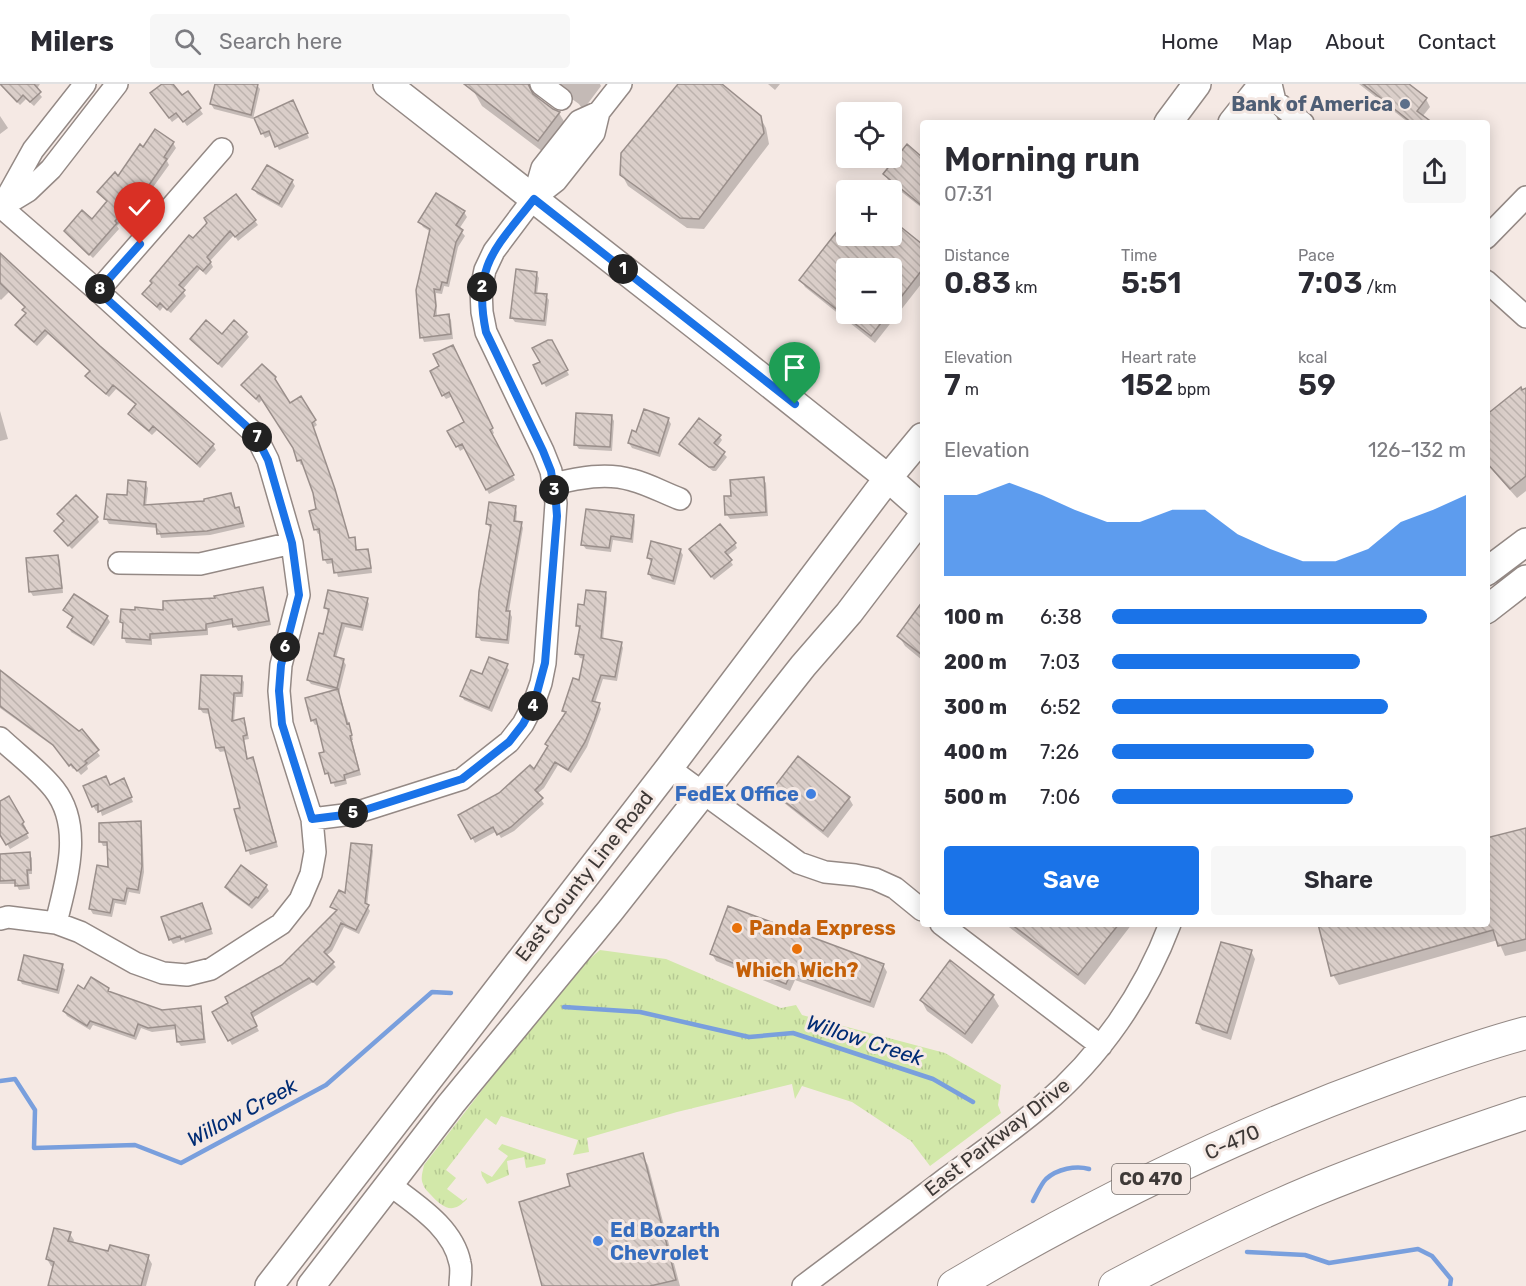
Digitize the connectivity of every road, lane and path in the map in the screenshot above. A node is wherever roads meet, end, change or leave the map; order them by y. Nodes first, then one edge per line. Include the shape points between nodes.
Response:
1 (85, 84) edge
2 (117, 84) edge
3 (387, 84) edge
4 (541, 84) edge
5 (621, 84) edge
6 (1197, 84) edge
7 (1263, 84) edge
8 (1271, 84) edge
9 (561, 99) dead end
10 (1170, 120) edge
11 (1235, 120) edge
12 (1264, 120) edge
13 (1298, 120) edge
14 (222, 149) dead end
15 (1526, 197) edge
16 (534, 199) junction
17 (0, 207) edge
18 (1490, 234) edge
19 (1490, 284) edge
20 (98, 291) junction
21 (1526, 316) edge
22 (920, 439) edge
23 (888, 478) junction
24 (553, 484) junction
25 (680, 499) dead end
26 (920, 506) edge
27 (920, 520) edge
28 (1526, 542) edge
29 (292, 543) junction
30 (119, 563) dead end
31 (1490, 569) edge
32 (1526, 579) edge
33 (1490, 607) edge
34 (0, 738) edge
35 (669, 768) junction
36 (703, 793) junction
37 (312, 819) junction
38 (920, 909) edge
39 (0, 919) edge
40 (56, 923) junction
41 (945, 927) edge
42 (1169, 927) edge
43 (1526, 1033) edge
44 (1101, 1046) junction
45 (1526, 1113) edge
46 (389, 1184) junction
47 (269, 1286) edge
48 (311, 1286) edge
49 (460, 1286) edge
50 (803, 1286) edge
51 (954, 1286) edge
52 (1115, 1286) edge

1 - 17 street via 33,150
2 - 17 street via 51,169 28,191
3 - 16 main road
4 - 9 street
5 - 16 street via 599,112 594,134 556,181
6 - 10 main road
7 - 11 main road
8 - 13 street via 1275,101
11 - 12 street
14 - 20 street
15 - 18 street
16 - 23 main road
16 - 24 street via 494,251 485,270 482,312 486,332 543,451
17 - 20 street
19 - 21 street
20 - 29 street via 255,434 268,460
22 - 23 main road, East County Line Road
23 - 26 main road
23 - 35 main road, East County Line Road
24 - 25 street via 586,477 617,477
24 - 37 street via 557,516 545,663 534,704 523,724 509,742 462,779 352,814
27 - 36 main road, East County Line Road
28 - 31 main road
29 - 30 street via 200,564
29 - 37 street via 299,595 281,665 279,691 282,724
32 - 33 main road
34 - 40 street via 54,790 70,820 69,868
35 - 36 street
35 - 47 main road, East County Line Road
36 - 38 street via 799,863 815,870 884,882
36 - 46 main road, East County Line Road
37 - 40 street via 315,852 300,900 281,924 211,969 187,975 164,973 135,963
39 - 40 street
41 - 44 street
42 - 44 street, East Parkway Drive via 1142,984
43 - 51 highway, C-470 / CO 470 via 1372,1084 1250,1133 1108,1200
44 - 50 street, East Parkway Drive via 1038,1110
45 - 52 highway via 1311,1192
46 - 48 main road, East County Line Road
46 - 49 street via 433,1218 451,1239 460,1263

